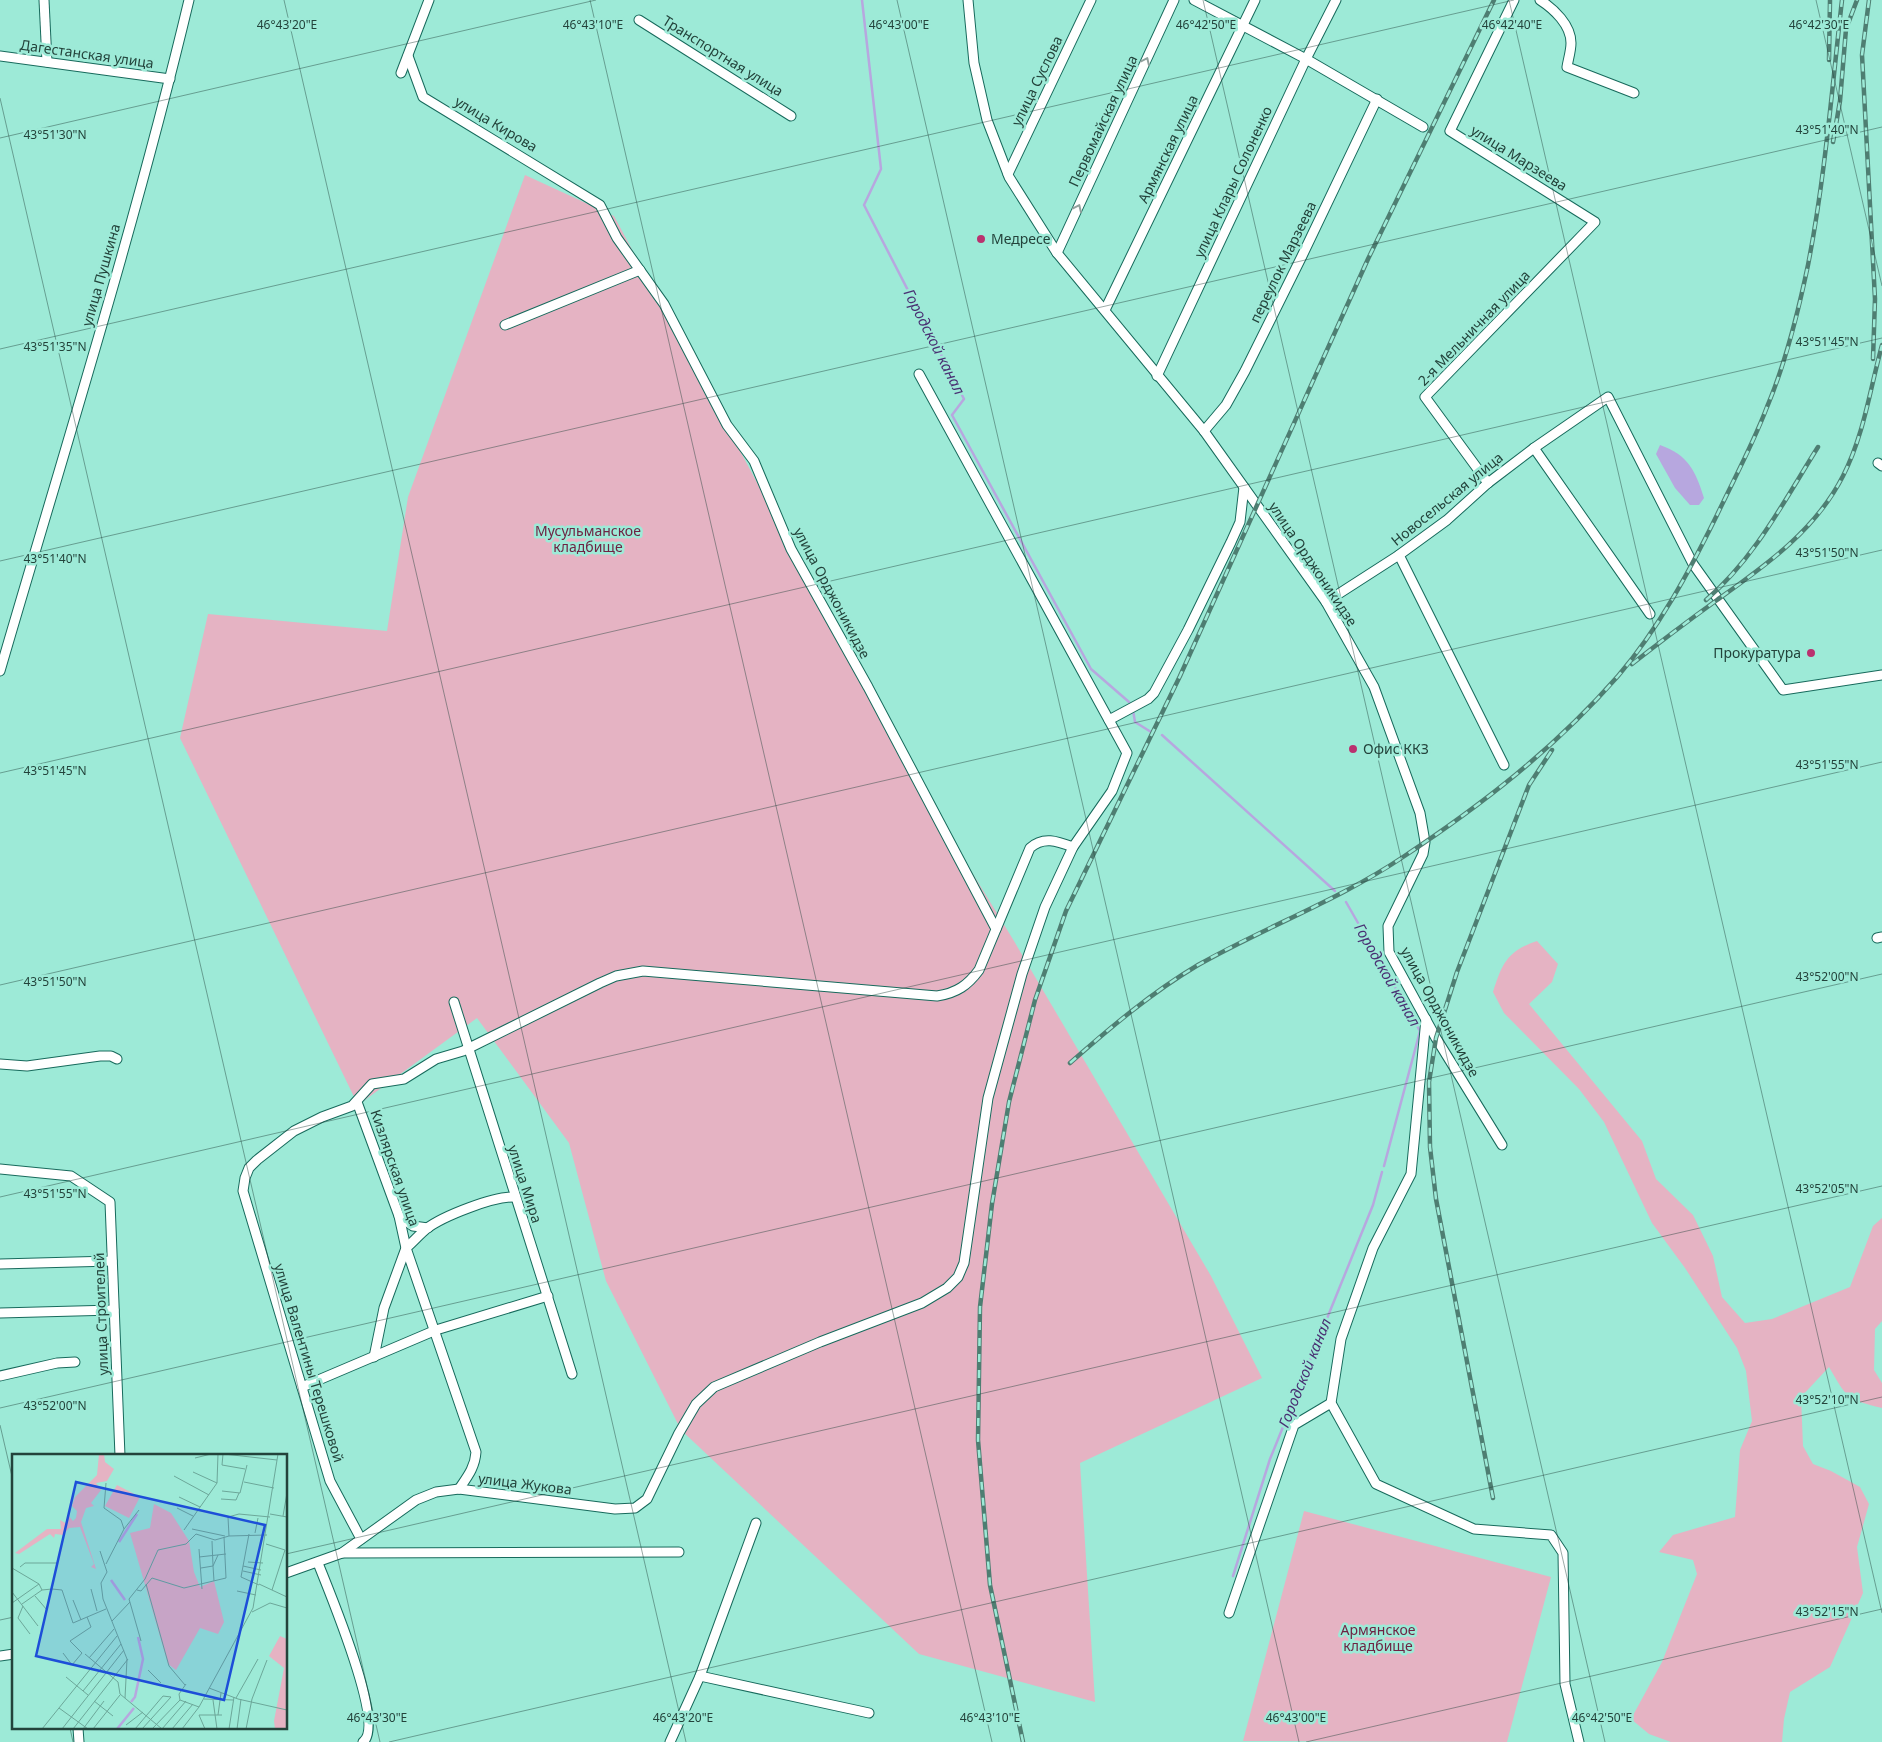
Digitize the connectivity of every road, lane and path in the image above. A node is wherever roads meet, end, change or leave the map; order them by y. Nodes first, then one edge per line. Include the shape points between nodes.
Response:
1 (44, 0) edge
2 (188, 0) edge
3 (429, 0) edge
4 (968, 0) edge
5 (1091, 0) edge
6 (1174, 0) edge
7 (1194, 0) edge
8 (1255, 0) edge
9 (1336, 0) edge
10 (1514, 0) edge
11 (1540, 0) edge
12 (639, 20) dead end
13 (1243, 26) junction
14 (0, 56) edge
15 (408, 56) junction
16 (1306, 59) junction
17 (46, 62) junction
18 (401, 72) dead end
19 (170, 79) junction
20 (1634, 93) dead end
21 (1377, 99) junction
22 (791, 116) dead end
23 (1423, 127) dead end
24 (1008, 174) junction
25 (592, 198) joint
26 (1595, 222) joint
27 (1057, 253) junction
28 (640, 270) junction
29 (1105, 310) junction
30 (505, 325) dead end
31 (919, 374) dead end
32 (1157, 376) junction
33 (1204, 431) junction
34 (1534, 448) junction
35 (1488, 483) junction
36 (1244, 487) junction
37 (1399, 555) junction
38 (1326, 602) junction
39 (1650, 614) dead end
40 (0, 671) edge
41 (1882, 675) edge
42 (1109, 720) junction
43 (1504, 765) dead end
44 (1073, 847) junction
45 (996, 929) junction
46 (454, 1002) dead end
47 (1426, 1019) junction
48 (468, 1048) junction
49 (118, 1059) dead end
50 (0, 1064) edge
51 (357, 1102) junction
52 (1502, 1145) dead end
53 (0, 1169) edge
54 (515, 1197) junction
55 (399, 1216) junction
56 (428, 1228) junction
57 (406, 1248) junction
58 (112, 1261) junction
59 (0, 1264) edge
60 (548, 1296) junction
61 (114, 1310) junction
62 (0, 1313) edge
63 (436, 1330) junction
64 (374, 1358) junction
65 (75, 1362) dead end
66 (572, 1374) dead end
67 (0, 1376) edge
68 (302, 1387) junction
69 (1330, 1403) junction
70 (120, 1454) edge
71 (459, 1489) junction
72 (756, 1523) dead end
73 (361, 1539) junction
74 (679, 1552) dead end
75 (342, 1553) junction
76 (318, 1563) junction
77 (288, 1573) edge
78 (1229, 1613) dead end
79 (700, 1676) junction
80 (869, 1713) dead end
81 (363, 1742) edge
82 (670, 1742) edge
83 (1579, 1742) edge

1 - 17 street
2 - 19 street, улица Пушкина
3 - 15 street
4 - 24 street, улица Орджоникидзе via 974,63 987,120
5 - 24 street, улица Суслова
27 -> 6 street, Первомайская улица
7 - 13 street
8 - 13 street, Армянская улица
9 - 16 street, улица Клары Солоненко
10 - 26 street, улица Марзеева via 1450,131
11 - 20 street via 1554,9 1571,42 1567,67
12 - 22 street, Транспортная улица
13 - 16 street
13 - 29 street, Армянская улица
14 - 17 street, Дагестанская улица
15 - 18 street
15 - 25 street, улица Кирова via 423,97
16 - 21 street
16 - 32 street, улица Клары Солоненко
17 - 19 street, Дагестанская улица
19 - 40 street, улица Пушкина
21 - 23 street
21 - 33 street, переулок Марзеева via 1244,371 1226,405
24 - 27 street, улица Орджоникидзе
25 - 28 street, улица Орджоникидзе via 600,205 617,238
26 - 35 street, 2-я Мельничная улица via 1425,397
27 - 29 street, улица Орджоникидзе
28 - 30 street
28 - 45 street, улица Орджоникидзе via 664,304 726,425 754,461 791,549
29 - 32 street, улица Орджоникидзе
31 - 42 street
32 - 33 street, улица Орджоникидзе
33 - 36 street, улица Орджоникидзе
34 - 35 street, Новосельская улица
34 - 39 street
34 - 41 street, Новосельская улица via 1608,397 1693,564 1783,690
35 - 37 street, Новосельская улица via 1447,520
36 - 38 street, улица Орджоникидзе
36 - 42 street via 1240,522 1154,693
37 - 38 street, Новосельская улица
37 - 43 street
38 - 47 street, улица Орджоникидзе via 1374,687 1420,813 1423,854 1388,926 1389,952
42 - 44 street via 1127,753 1112,791
44 - 45 street via 1056,840 1046,840 1030,848
44 - 71 street, улица Жукова via 1036,932 988,1098 964,1263 958,1277 922,1303 714,1387 696,1404 647,1499 635,1508 615,1509
45 - 48 street via 979,970 970,982 948,994 937,996 643,971 600,983
46 - 48 street, улица Мира
47 - 52 street, улица Орджоникидзе
47 - 69 street via 1411,1174 1373,1248 1341,1339
48 - 51 street via 436,1059 404,1079 372,1084
48 - 54 street, улица Мира
49 - 50 street via 100,1056 27,1066
51 - 55 street, Кизлярская улица
51 - 68 street, улица Валентины Терешковой via 286,1136 250,1168 244,1178 244,1191
53 - 58 street, улица Строителей via 71,1176 110,1202
54 - 56 street via 480,1204
54 - 60 street, улица Мира
55 - 56 street via 413,1226
55 - 57 street, Кизлярская улица
56 - 57 street
57 - 63 street
57 - 64 street, Кизлярская улица via 384,1308
58 - 59 street
58 - 61 street, улица Строителей
60 - 63 street
60 - 66 street, улица Мира
61 - 62 street
61 - 70 street, улица Строителей
63 - 64 street
63 - 71 street via 476,1452 472,1472
64 - 68 street
65 - 67 street
68 - 73 street, улица Валентины Терешковой via 330,1481
69 - 78 street via 1294,1424
69 - 83 street via 1376,1484 1474,1529 1551,1535 1563,1553 1565,1684
71 - 73 street, улица Жукова via 436,1492 416,1500
72 - 79 street
73 - 75 street, улица Жукова
74 - 75 street, улица Жукова
75 - 76 street, улица Жукова
76 - 77 street, улица Жукова
76 - 81 street via 349,1644 367,1705 369,1731
79 - 80 street
79 - 82 street

